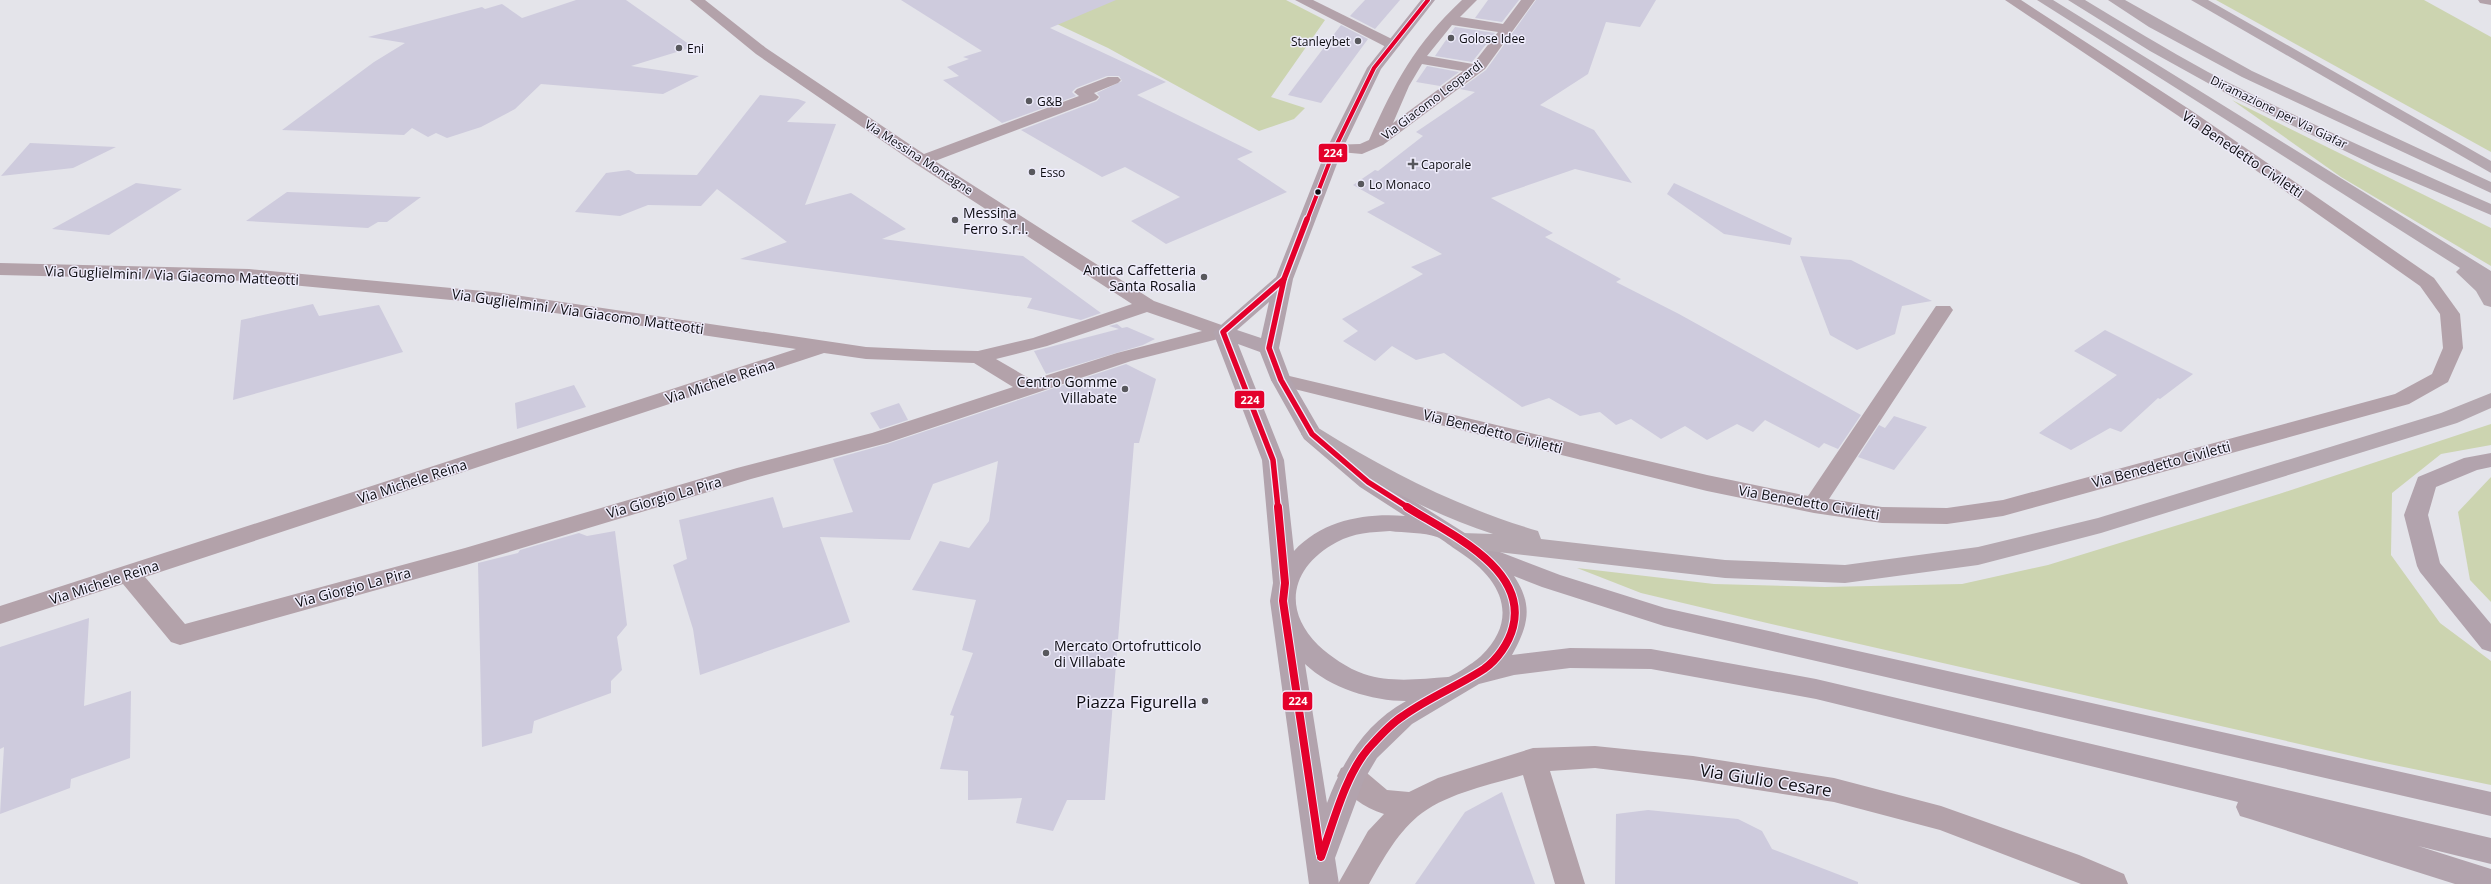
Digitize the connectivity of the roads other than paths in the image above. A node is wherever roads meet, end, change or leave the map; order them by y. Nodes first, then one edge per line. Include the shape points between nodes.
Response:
1 (697, 0) edge
2 (1302, 0) edge
3 (1428, 0) edge
4 (1470, 0) edge
5 (1528, 0) edge
6 (2012, 0) edge
7 (2044, 0) edge
8 (2075, 0) edge
9 (2115, 0) edge
10 (2198, 0) edge
11 (2486, 0) edge
12 (2491, 1) edge
13 (1449, 20) junction
14 (1508, 29) junction
15 (1393, 45) junction
16 (1418, 59) junction
17 (1475, 70) junction
18 (1113, 80) dead end
19 (1413, 88) junction
20 (1444, 92) junction
21 (1377, 142) junction
22 (1335, 148) junction
23 (922, 160) junction
24 (2491, 168) edge
25 (2491, 188) edge
26 (2491, 210) edge
27 (2421, 235) junction
28 (0, 269) edge
29 (1284, 279) junction
30 (2491, 279) edge
31 (2491, 301) edge
32 (1147, 305) junction
33 (1943, 310) dead end
34 (1223, 332) junction
35 (824, 347) junction
36 (1269, 348) junction
37 (978, 357) junction
38 (1281, 380) junction
39 (1032, 390) junction
40 (2491, 400) edge
41 (1312, 434) junction
42 (2491, 460) edge
43 (1814, 505) junction
44 (1464, 543) junction
45 (1597, 555) junction
46 (128, 574) junction
47 (1284, 592) junction
48 (0, 615) edge
49 (2491, 642) edge
50 (1464, 679) junction
51 (2017, 736) junction
52 (1533, 760) junction
53 (1351, 776) junction
54 (1412, 804) junction
55 (2491, 804) edge
56 (2491, 851) edge
57 (1322, 871) edge
58 (2491, 882) edge
59 (1353, 884) edge
60 (1570, 884) edge
61 (2113, 884) edge

1 - 23 street, Via Messina Montagne via 760,51
2 - 15 street
3 - 15 main road
4 - 13 street
5 - 14 street, Via Giacomo Leopardi
6 - 43 street, Via Benedetto Civiletti via 2186,114 2427,282 2450,314 2453,348 2441,378 2402,399 2003,508 1947,516 1882,515
7 - 27 highway
8 - 26 highway, Diramazione per Via Giafar via 2202,74 2278,113
9 - 25 highway, Diramazione per Via Giafar via 2247,74
10 - 24 highway
11 - 12 street
13 - 14 street
13 - 16 street
14 - 17 street, Via Giacomo Leopardi
15 - 22 main road via 1374,68
16 - 17 street
16 - 19 street
17 - 20 street, Via Giacomo Leopardi
18 - 23 street via 1082,92 1091,97
19 - 20 street
19 - 21 street
20 - 21 street, Via Giacomo Leopardi
21 - 22 street, Via Giacomo Leopardi via 1362,149
22 - 29 main road
23 - 32 street, Via Messina Montagne
27 - 30 highway
27 - 31 highway via 2483,288
28 - 35 street, Via Guglielmini / Via Giacomo Matteotti via 249,275 486,297
29 - 34 main road
29 - 36 main road
32 - 34 street, Via Messina Montagne
32 - 37 street, Via Guglielmini / Via Giacomo Matteotti via 1040,342
33 - 43 street
34 - 36 main road
34 - 39 street, Via Giorgio La Pira via 1124,357
34 - 47 main road via 1273,460
35 - 37 street, Via Guglielmini / Via Giacomo Matteotti via 866,353
35 - 46 street, Via Michele Reina
36 - 38 main road
37 - 39 street
38 - 41 main road
38 - 43 street, Via Benedetto Civiletti via 1707,483
39 - 46 street, Via Giorgio La Pira via 879,438 745,473 466,556 180,635
40 - 45 highway via 2449,418 2101,525 1978,556 1845,574 1725,569
41 - 44 main road via 1368,482
41 - 45 highway via 1377,475 1421,497 1516,534
42 - 49 main road via 2472,463 2426,482 2416,515 2429,566
44 - 45 highway via 1514,544
44 - 47 main road via 1410,524 1385,522 1356,526 1331,534 1310,547 1293,565
44 - 50 main road via 1494,565 1509,588 1514,604 1514,622 1511,634 1501,652 1485,668
44 - 55 main road via 1551,581 1664,617
46 - 48 street, Via Michele Reina
47 - 50 main road via 1287,622 1300,645 1320,663 1345,677 1387,690 1427,690
47 - 57 main road
50 - 51 main road via 1514,665 1570,658 1651,659 1816,689
50 - 53 main road via 1402,716 1366,750
51 - 56 main road
51 - 58 main road via 2391,849
52 - 54 street, Via Giulio Cesare via 1448,786
52 - 60 street
52 - 61 street, Via Giulio Cesare via 1595,757 1693,768 1834,790 1940,818 2068,864
53 - 54 street via 1367,795 1390,805
53 - 57 main road
54 - 59 street via 1378,840

